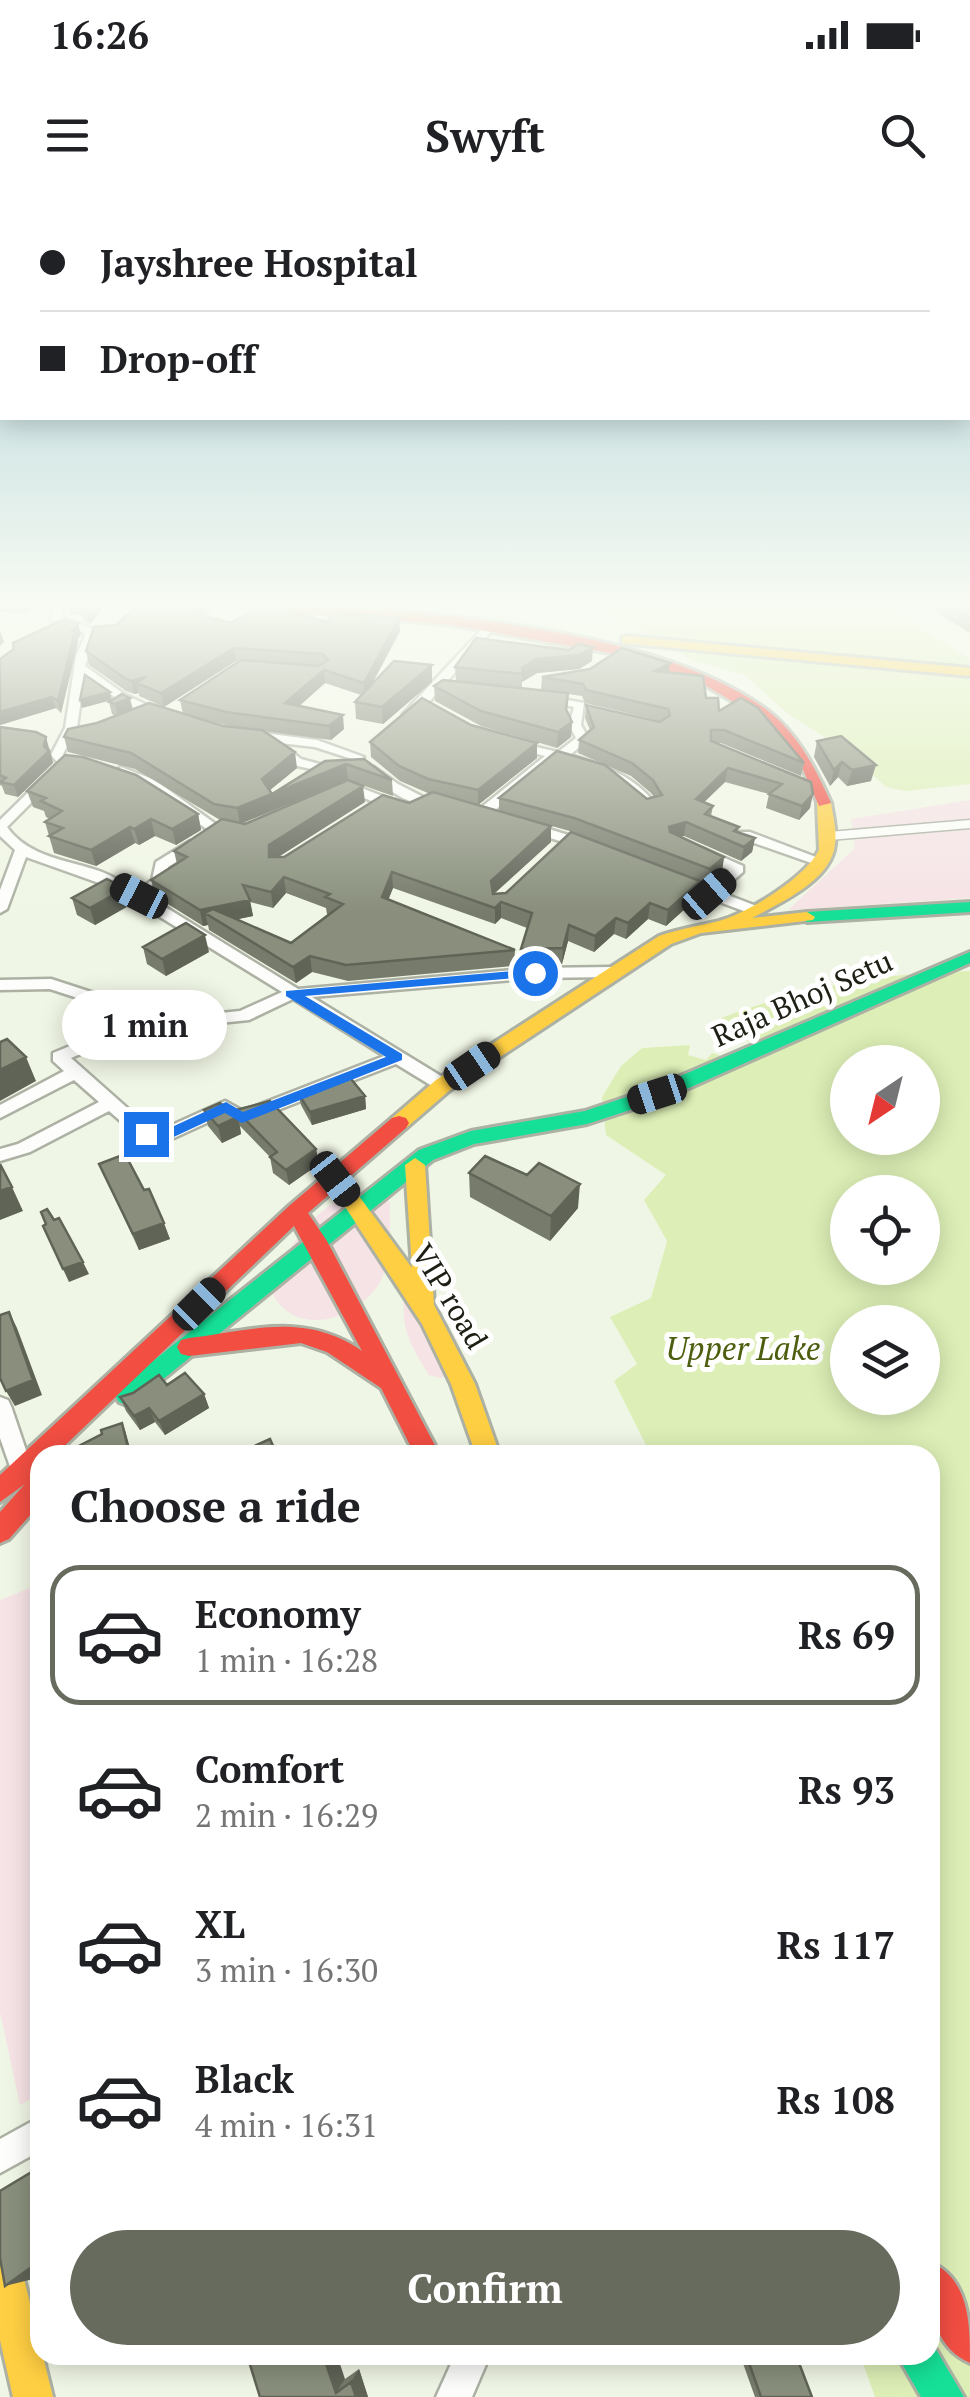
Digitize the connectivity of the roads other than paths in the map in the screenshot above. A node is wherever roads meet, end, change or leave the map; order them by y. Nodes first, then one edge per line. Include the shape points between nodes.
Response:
1 (74, 707) edge
2 (144, 707) edge
3 (427, 707) edge
4 (750, 707) edge
5 (579, 709) joint
6 (152, 710) junction
7 (595, 712) edge
8 (180, 714) edge
9 (134, 718) edge
10 (396, 725) edge
11 (227, 734) edge
12 (266, 736) junction
13 (62, 738) junction
14 (82, 738) edge
15 (497, 740) edge
16 (43, 742) edge
17 (371, 746) edge
18 (556, 756) junction
19 (364, 762) junction
20 (104, 767) edge
21 (794, 782) edge
22 (823, 792) junction
23 (332, 796) edge
24 (384, 802) junction
25 (424, 802) junction
26 (449, 804) edge
27 (650, 806) edge
28 (466, 808) edge
29 (366, 810) edge
30 (483, 813) junction
31 (500, 818) edge
32 (517, 823) edge
33 (970, 824) edge
34 (216, 830) junction
35 (1, 832) edge
36 (241, 834) edge
37 (745, 835) edge
38 (829, 836) junction
39 (568, 838) junction
40 (690, 848) edge
41 (22, 850) junction
42 (554, 851) edge
43 (603, 852) edge
44 (822, 862) junction
45 (656, 873) edge
46 (709, 894) junction
47 (139, 896) junction
48 (970, 907) edge
49 (0, 909) edge
50 (754, 910) junction
51 (727, 924) junction
52 (970, 957) edge
53 (612, 972) junction
54 (0, 985) edge
55 (291, 994) junction
56 (170, 1022) junction
57 (397, 1057) junction
58 (74, 1073) junction
59 (444, 1085) junction
60 (109, 1104) junction
61 (0, 1112) edge
62 (0, 1155) edge
63 (420, 1160) junction
64 (335, 1179) junction
65 (358, 1208) junction
66 (296, 1212) junction
67 (316, 1241) junction
68 (426, 1311) junction
69 (189, 1347) junction
70 (390, 1384) junction
71 (0, 1406) edge
72 (72, 1445) edge
73 (75, 1445) edge
74 (423, 1445) edge
75 (486, 1445) edge
76 (30, 1473) edge
77 (30, 1485) edge
78 (0, 1491) edge
79 (30, 1491) edge
80 (0, 1531) edge
81 (30, 2139) edge
82 (0, 2157) edge
83 (0, 2258) edge
84 (940, 2297) edge
85 (970, 2343) edge
86 (469, 2365) edge
87 (924, 2365) edge
88 (34, 2397) edge
89 (454, 2397) edge
90 (944, 2397) edge

1 - 13 street
2 - 6 street
3 - 10 street
4 - 22 main road via 797,746
5 - 7 street
5 - 18 street via 575,725 583,739
6 - 8 street
6 - 9 street
11 - 12 street
12 - 19 street via 317,744
12 - 19 street via 297,762 347,773
13 - 14 street
13 - 16 street
13 - 35 street via 57,754 69,763
15 - 18 street
17 - 19 street
18 - 27 street via 620,776 644,792
18 - 30 street
19 - 25 street
20 - 34 street via 151,783
21 - 22 street
22 - 38 main road
23 - 24 street via 349,788
24 - 25 street via 408,811
24 - 29 street
25 - 26 street
28 - 30 street
30 - 31 street
32 - 39 street
33 - 38 lane
34 - 36 street via 223,826
34 - 47 street via 160,865 160,882
35 - 41 street
37 - 44 street
38 - 44 main road
39 - 42 street
39 - 43 street
40 - 46 street via 738,869
41 - 47 street
41 - 49 street
44 - 50 main road
45 - 46 street
46 - 50 street
47 - 55 street
48 - 51 main road
50 - 51 main road
51 - 53 main road via 666,940
52 - 63 main road, Raja Bhoj Setu via 657,1094 587,1117 471,1138
53 - 55 street
53 - 59 main road
54 - 56 street via 51,984
55 - 56 street via 243,1016
55 - 57 street
56 - 58 street via 110,1036 59,1058
57 - 59 street
57 - 60 street via 242,1118 226,1107 163,1137 146,1134
58 - 60 street
58 - 61 street
59 - 64 main road
60 - 62 street
63 - 65 main road, Raja Bhoj Setu
63 - 68 main road
64 - 65 main road, VIP road
64 - 66 main road
65 - 67 main road, Raja Bhoj Setu
65 - 68 main road, VIP road
66 - 67 main road
66 - 72 main road
67 - 69 main road, Raja Bhoj Setu
67 - 70 main road
68 - 75 main road, VIP road via 476,1404
69 - 70 main road via 301,1334 335,1345
69 - 73 main road, Raja Bhoj Setu
70 - 74 main road
71 - 76 street
77 - 78 main road
79 - 80 main road
81 - 82 street
83 - 88 main road
84 - 85 main road
86 - 89 street
87 - 90 main road

